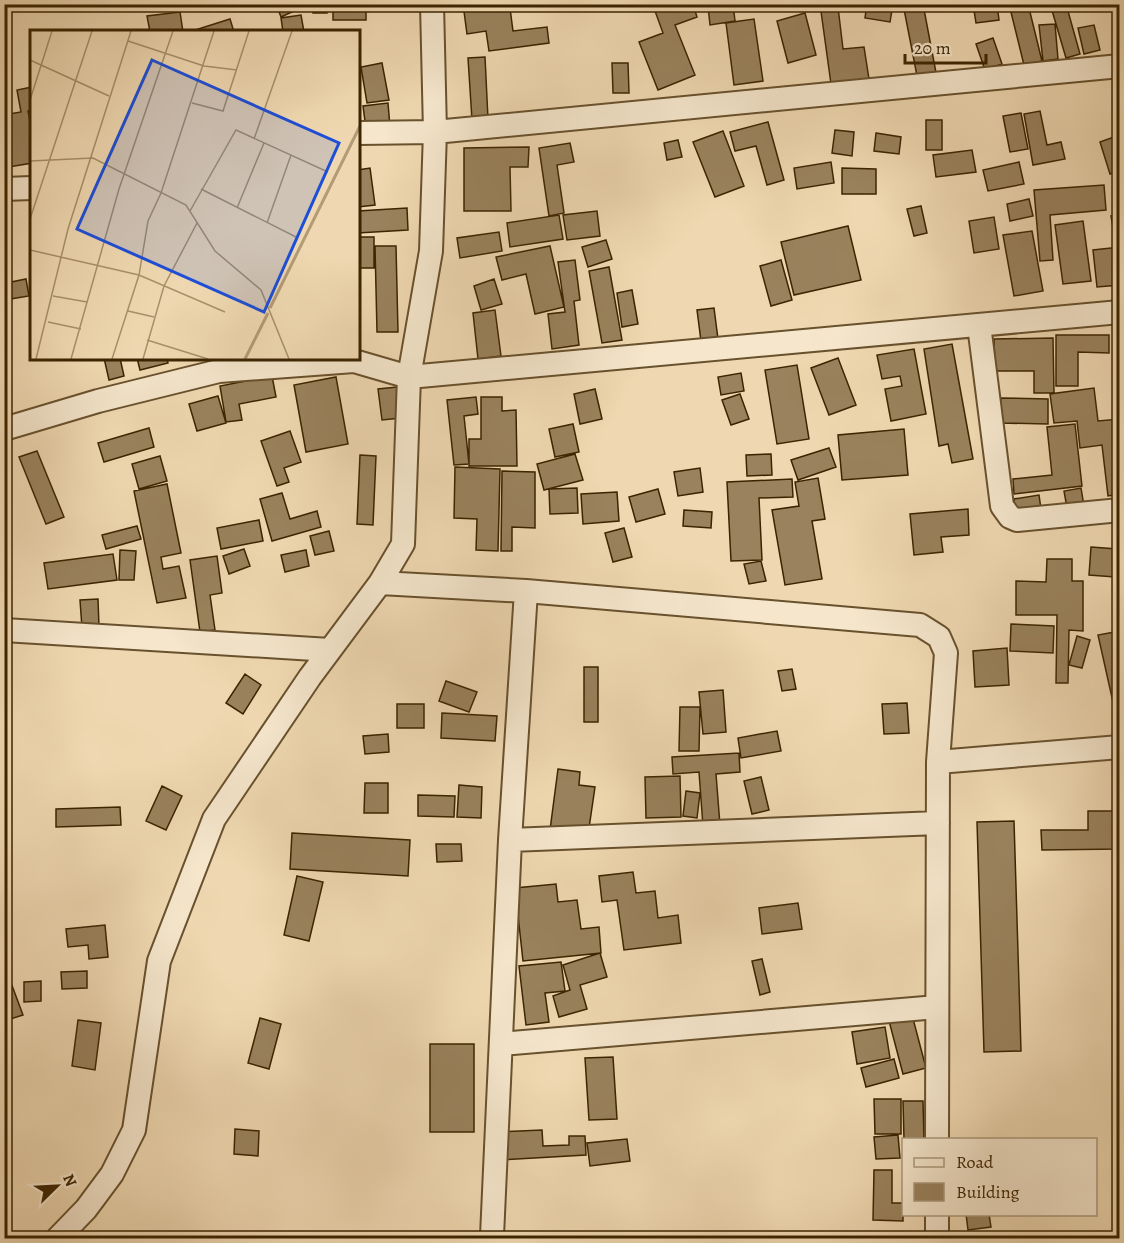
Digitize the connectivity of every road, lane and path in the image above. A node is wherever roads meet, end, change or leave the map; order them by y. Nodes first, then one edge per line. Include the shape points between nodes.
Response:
1 (432, 4) edge
2 (1119, 66) edge
3 (435, 132) junction
4 (360, 133) edge
5 (4, 189) edge
6 (30, 189) edge
7 (1119, 312) edge
8 (979, 325) junction
9 (409, 377) junction
10 (4, 429) edge
11 (1119, 510) edge
12 (380, 583) junction
13 (526, 591) junction
14 (4, 630) edge
15 (330, 650) junction
16 (1119, 747) edge
17 (938, 762) junction
18 (938, 823) junction
19 (510, 840) junction
20 (938, 1007) junction
21 (501, 1044) junction
22 (937, 1138) edge
23 (937, 1216) edge
24 (492, 1236) dead end
25 (58, 1239) edge
26 (937, 1239) edge

1 - 3 street
2 - 3 street
3 - 4 street
3 - 9 street via 431,251
5 - 6 street
7 - 8 street
8 - 9 street
8 - 11 street via 1002,506 1010,517 1017,520
9 - 10 street via 354,361 219,371
9 - 12 street via 403,544
12 - 13 street
12 - 15 street
13 - 17 street via 920,625 939,637 946,652
13 - 19 street
14 - 15 street
15 - 25 street via 214,819 159,962 134,1130 112,1174
16 - 17 street
17 - 18 street
18 - 19 street
18 - 20 street
19 - 21 street
20 - 21 street
20 - 22 street
21 - 24 street
23 - 26 street

